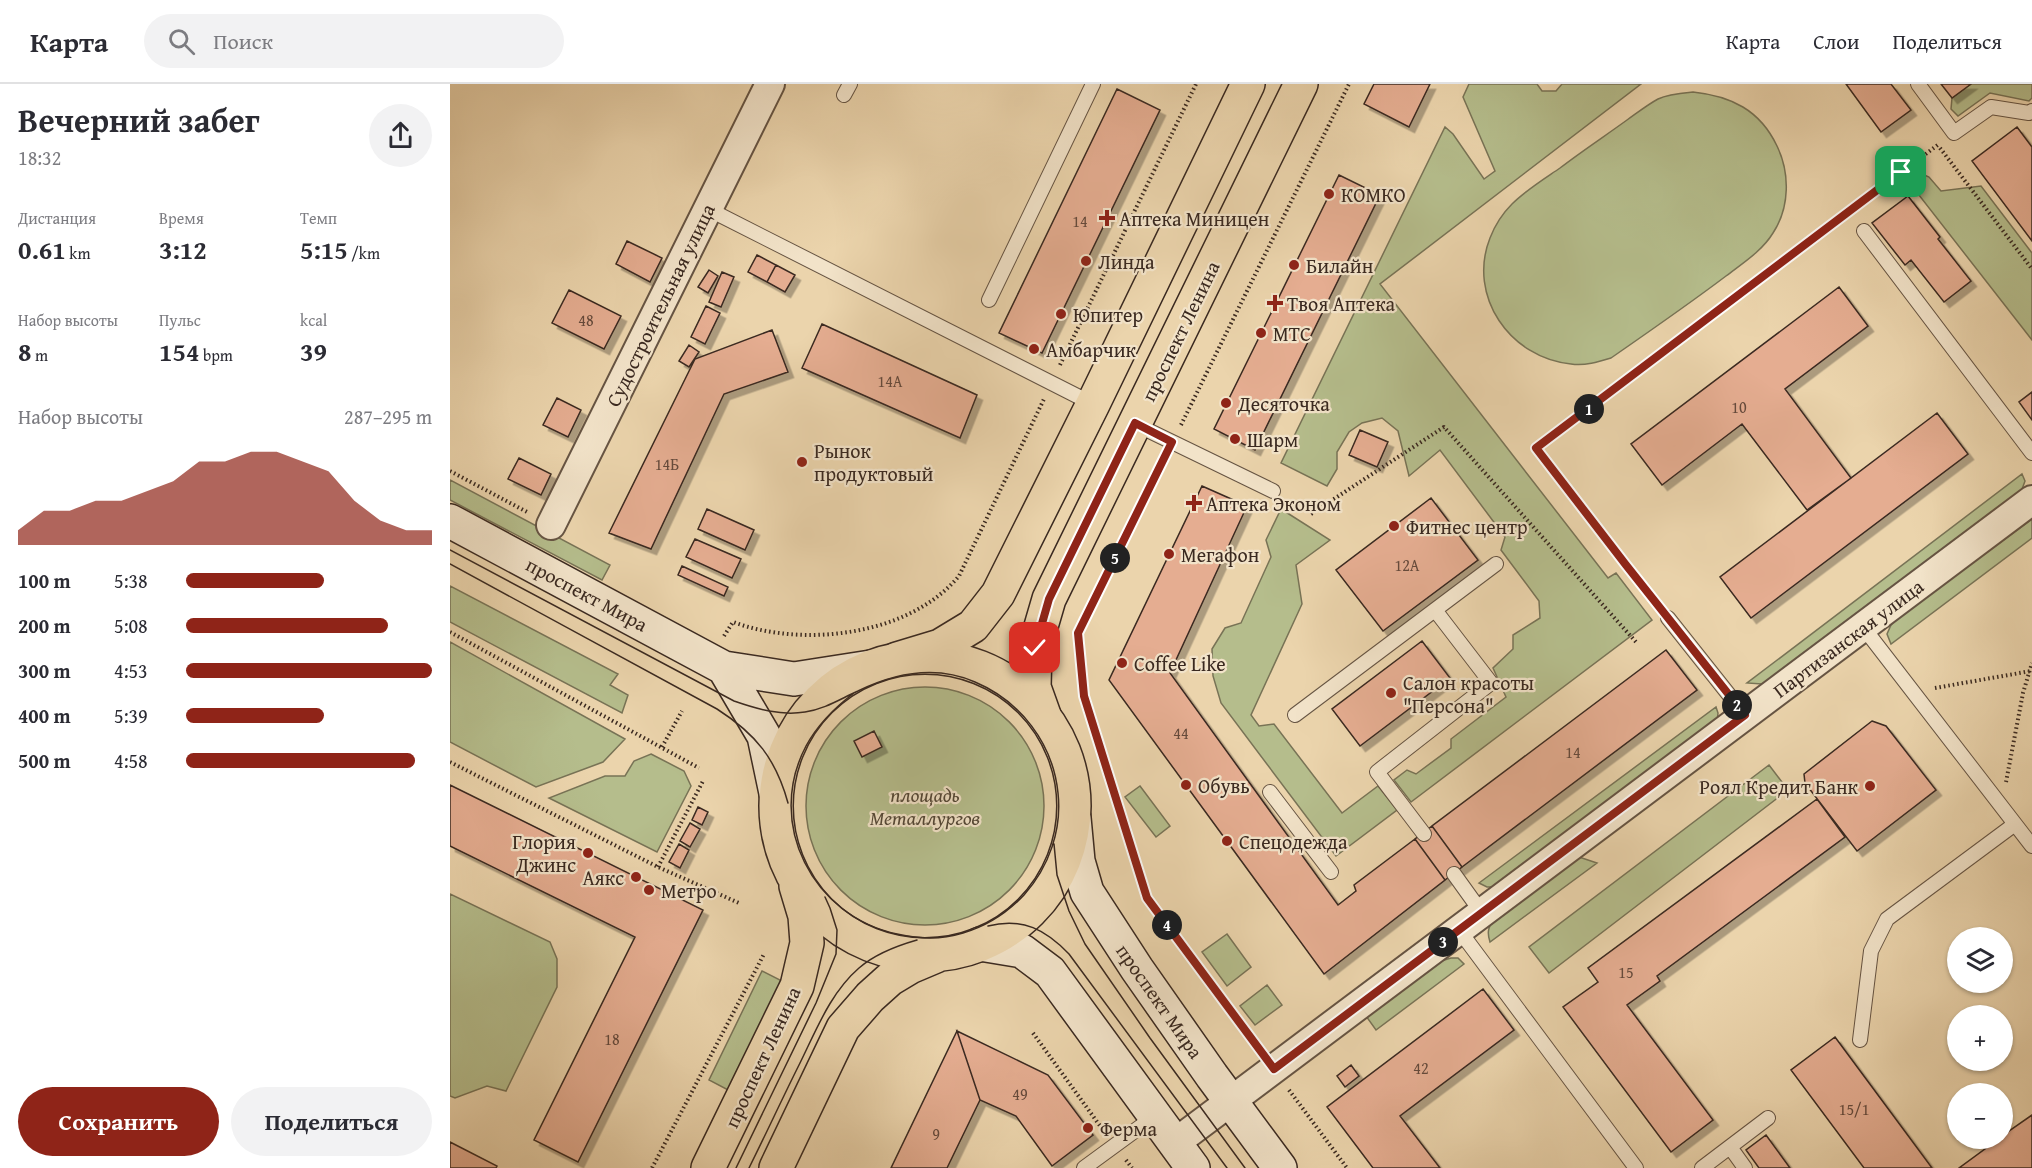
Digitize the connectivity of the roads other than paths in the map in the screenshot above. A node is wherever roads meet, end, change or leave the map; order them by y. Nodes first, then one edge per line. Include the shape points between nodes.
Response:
1 (770, 84) edge
2 (1093, 84) edge
3 (1248, 84) edge
4 (1301, 84) edge
5 (1918, 84) edge
6 (2032, 111) edge
7 (708, 209) junction
8 (1864, 231) dead end
9 (988, 300) dead end
10 (1092, 404) junction
11 (1135, 423) junction
12 (2032, 453) edge
13 (1273, 492) dead end
14 (2032, 500) edge
15 (450, 521) edge
16 (551, 525) road end
17 (1496, 564) dead end
18 (1435, 610) junction
19 (1668, 618) road end
20 (1863, 627) junction
21 (884, 663) junction
22 (724, 668) junction
23 (1044, 715) junction
24 (1295, 715) dead end
25 (1745, 715) junction
26 (1270, 792) dead end
27 (776, 793) junction
28 (1074, 818) junction
29 (2015, 824) junction
30 (1424, 834) dead end
31 (2032, 846) edge
32 (1331, 872) dead end
33 (792, 873) junction
34 (1454, 874) dead end
35 (1482, 913) junction
36 (1459, 930) junction
37 (980, 944) junction
38 (940, 954) junction
39 (1860, 1040) dead end
40 (1231, 1102) junction
41 (1155, 1116) junction
42 (1768, 1119) dead end
43 (1730, 1147) junction
44 (1184, 1156) edge
45 (708, 1168) edge
46 (776, 1168) edge
47 (1084, 1168) edge
48 (1280, 1168) edge
49 (1636, 1168) edge
50 (1702, 1168) edge
51 (1745, 1168) edge

1 - 7 street, Судостроительная улица
2 - 9 lane
3 - 10 main road
4 - 11 main road, проспект Ленина
5 - 6 lane via 1954,133 1991,107
7 - 10 lane
7 - 16 street, Судостроительная улица
8 - 12 lane
10 - 21 main road via 998,594 972,626 940,646
11 - 13 lane
11 - 23 main road, проспект Ленина via 1043,616 1035,648 1034,687
14 - 20 street, Партизанская улица
15 - 22 main road, проспект Мира
17 - 18 lane
18 - 24 lane
18 - 30 lane via 1491,683 1377,772
19 - 25 lane
20 - 25 street, Партизанская улица
20 - 29 lane
21 - 22 main road, проспект Мира via 794,679
21 - 23 main road via 925,657 979,666 1018,689
21 - 27 main road via 846,680 824,696 806,717 791,740
22 - 27 main road via 764,736
23 - 28 main road via 1069,764
25 - 35 street, Партизанская улица
26 - 32 lane
27 - 33 main road via 782,847
28 - 37 main road via 1069,846 1045,895 1010,928
28 - 40 main road, проспект Мира via 1078,861 1088,892 1117,940
29 - 31 lane
29 - 39 lane via 1887,919 1871,951
33 - 38 main road via 806,897 847,933 898,952
33 - 45 main road, проспект Ленина via 805,916 807,943 797,986
34 - 35 lane
35 - 36 street, Партизанская улица
36 - 40 street, Партизанская улица
36 - 49 lane
37 - 38 main road
37 - 41 main road via 1022,951 1050,972
38 - 46 main road via 890,979 843,1028
40 - 44 street, Партизанская улица
40 - 48 main road, проспект Мира
41 - 44 main road
41 - 47 lane
42 - 43 lane
43 - 50 lane
43 - 51 lane

